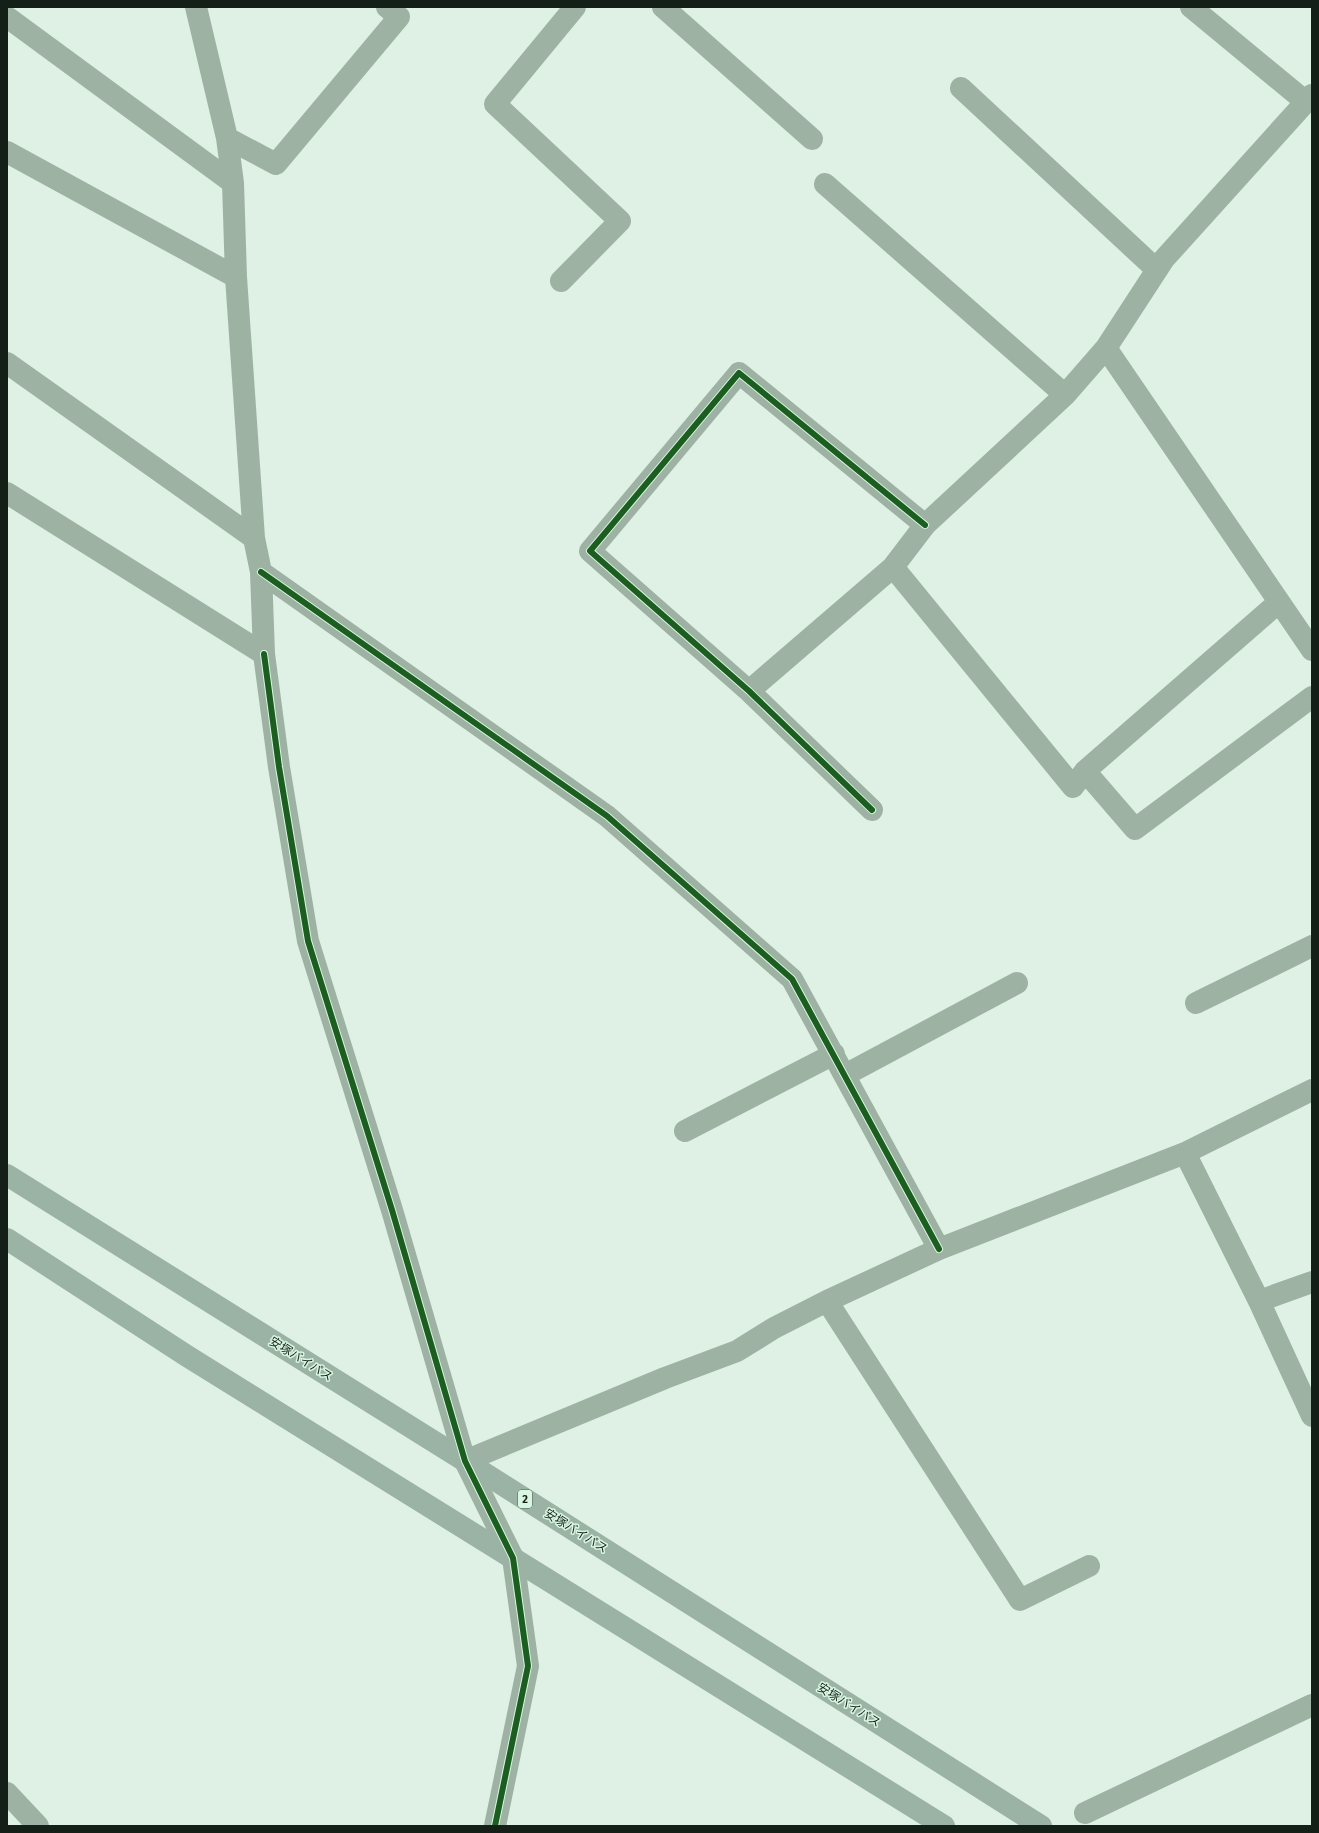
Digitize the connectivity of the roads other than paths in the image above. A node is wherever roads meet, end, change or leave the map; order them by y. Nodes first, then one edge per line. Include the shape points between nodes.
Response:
1 (196, 7) edge
2 (387, 7) edge
3 (575, 7) edge
4 (663, 7) edge
5 (1191, 7) edge
6 (7, 17) edge
7 (962, 88) dead end
8 (1309, 98) edge
9 (227, 138) junction
10 (812, 139) dead end
11 (7, 152) edge
12 (232, 183) junction
13 (825, 184) dead end
14 (1157, 270) junction
15 (236, 277) junction
16 (561, 281) dead end
17 (1106, 348) junction
18 (7, 364) edge
19 (1065, 394) junction
20 (7, 493) edge
21 (925, 526) junction
22 (254, 538) junction
23 (893, 567) junction
24 (261, 572) junction
25 (1279, 602) junction
26 (1312, 650) edge
27 (264, 654) junction
28 (749, 691) junction
29 (1312, 697) edge
30 (1086, 771) junction
31 (872, 810) dead end
32 (1312, 946) edge
33 (1017, 983) dead end
34 (1196, 1003) dead end
35 (834, 1054) junction
36 (845, 1075) junction
37 (1312, 1090) edge
38 (685, 1131) dead end
39 (1185, 1153) junction
40 (7, 1175) edge
41 (7, 1239) edge
42 (939, 1249) junction
43 (1312, 1282) edge
44 (828, 1300) junction
45 (1259, 1301) junction
46 (1306, 1387) edge
47 (1312, 1416) edge
48 (465, 1461) junction
49 (513, 1558) junction
50 (1089, 1566) dead end
51 (1312, 1705) edge
52 (7, 1793) edge
53 (1085, 1813) dead end
54 (38, 1826) edge
55 (495, 1826) edge
56 (944, 1826) edge
57 (1041, 1826) edge

1 - 9 street
2 - 9 street via 399,17 276,164
3 - 16 street via 495,104 620,221
4 - 10 street
5 - 8 street
6 - 12 street
7 - 14 street
8 - 14 street via 1164,259
9 - 12 street
11 - 15 street
12 - 15 street
13 - 19 street
14 - 17 street
15 - 22 street
17 - 19 street
17 - 25 street
18 - 22 street
19 - 21 street
20 - 27 street
21 - 23 street
21 - 28 street via 739,373 590,551
22 - 24 street
23 - 28 street
23 - 30 street via 1073,787
24 - 27 street
24 - 35 street via 607,816 792,979
25 - 26 street
25 - 30 street
27 - 48 street via 279,767 308,941 392,1210
28 - 31 street
29 - 30 street via 1135,830
32 - 34 street
33 - 36 street
35 - 36 street
35 - 38 street
36 - 42 street
37 - 39 street
39 - 42 street
39 - 45 street
40 - 48 main road, 安塚バイパス / 2
41 - 49 main road via 187,1356
42 - 44 street
43 - 45 street
44 - 48 street via 774,1328 737,1352 666,1378
44 - 50 street via 1020,1600
45 - 46 street
46 - 47 street
48 - 49 street
48 - 57 main road, 安塚バイパス / 2
49 - 55 street via 528,1666
49 - 56 main road
51 - 53 street
52 - 54 street

